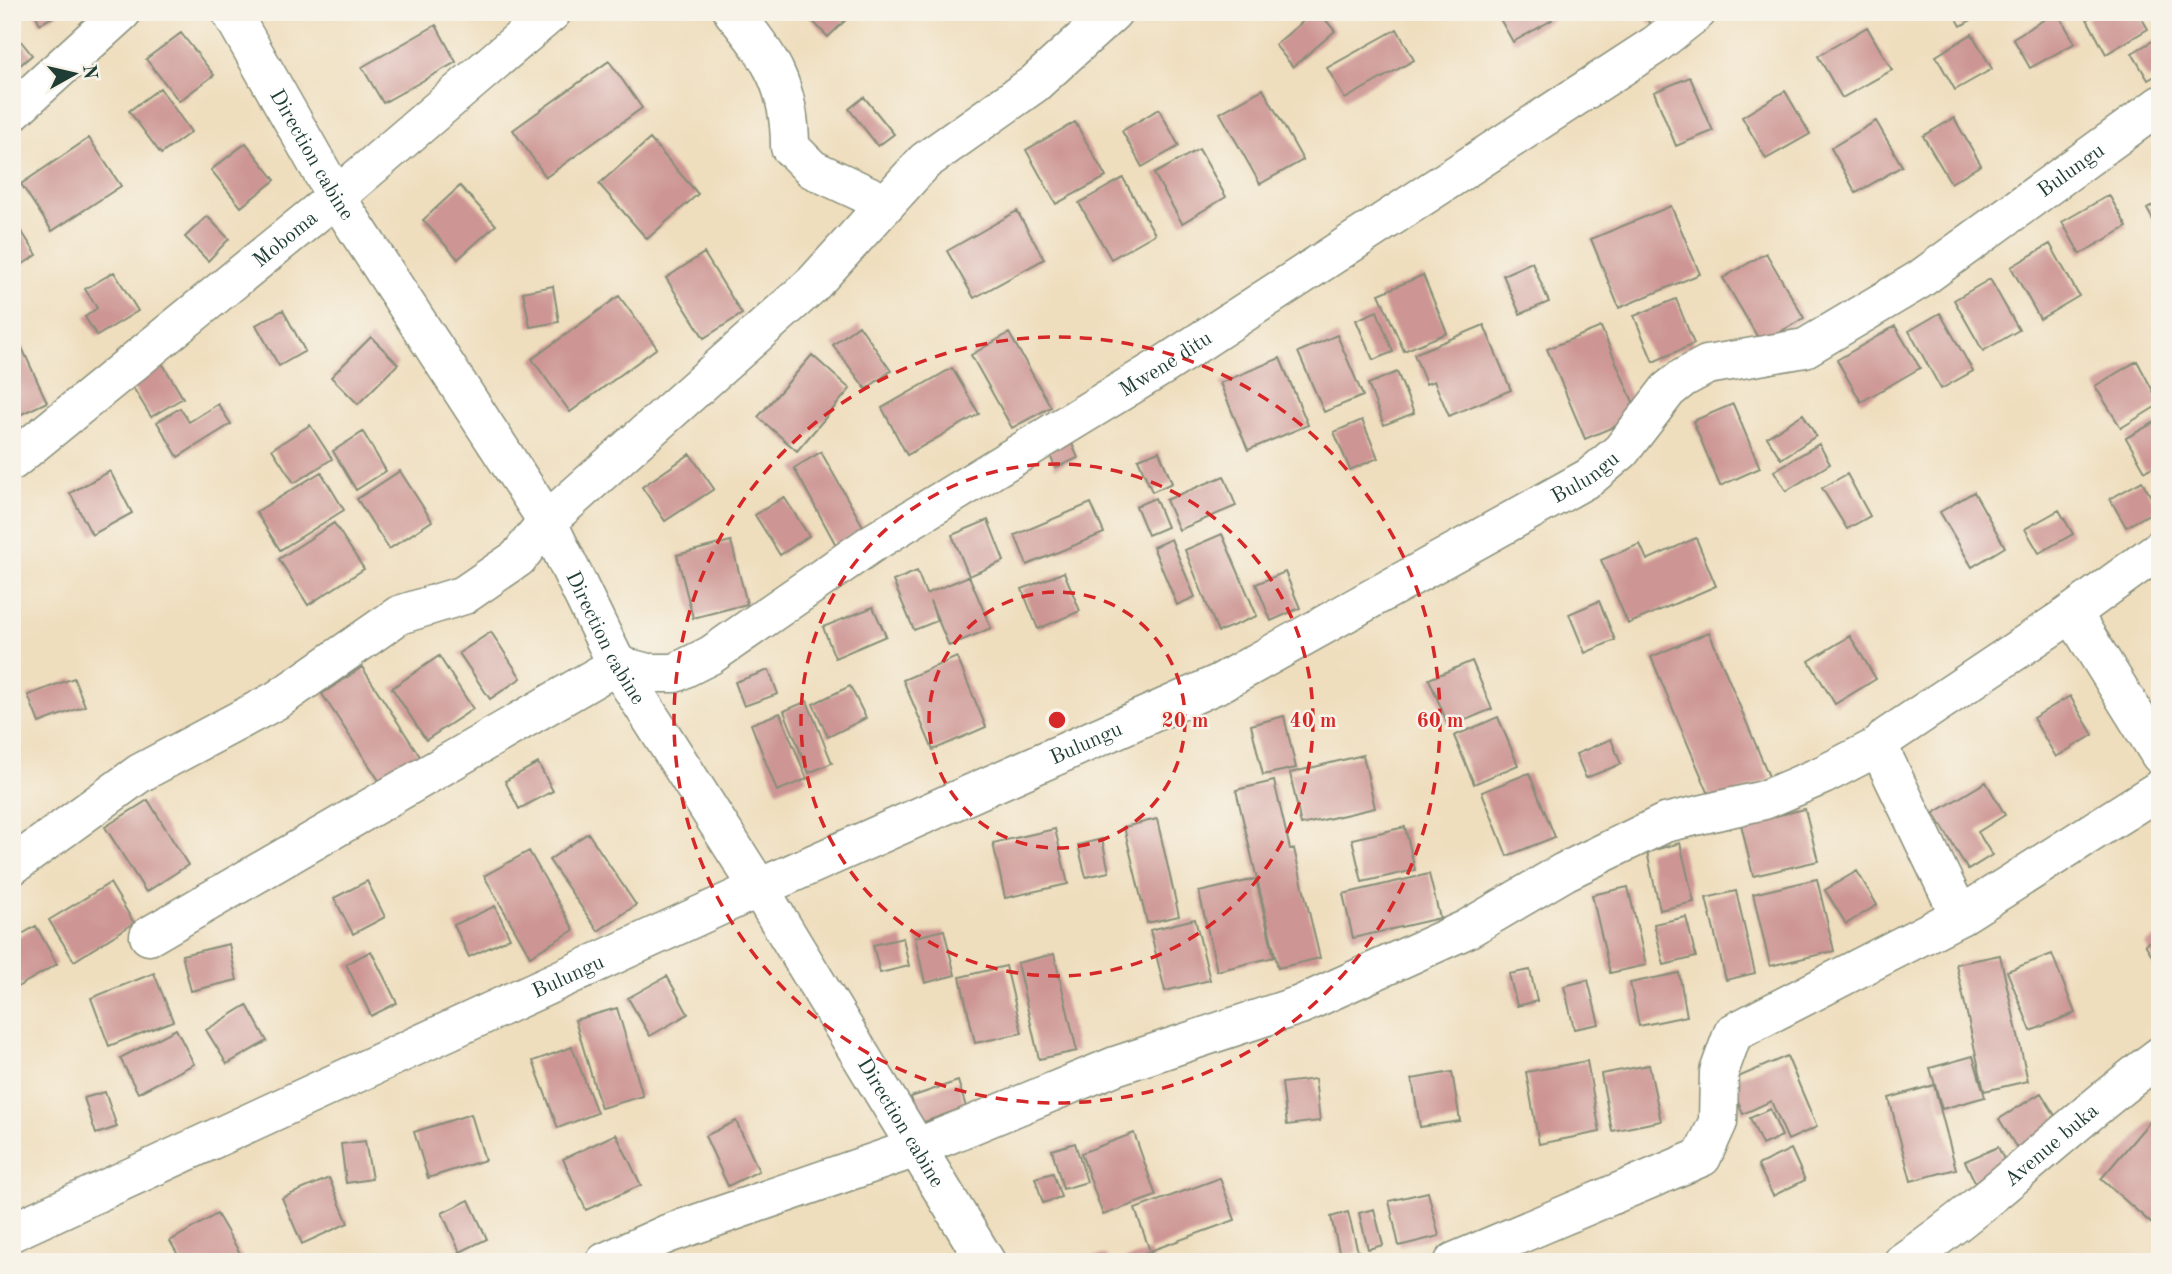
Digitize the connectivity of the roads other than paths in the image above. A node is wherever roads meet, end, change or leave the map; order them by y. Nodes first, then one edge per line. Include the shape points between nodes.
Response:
1 (122, 12) edge
2 (231, 12) edge
3 (552, 12) edge
4 (733, 12) edge
5 (1113, 12) edge
6 (1697, 12) edge
7 (2160, 105) edge
8 (12, 112) edge
9 (336, 197) junction
10 (885, 203) junction
11 (12, 461) edge
12 (547, 521) junction
13 (2160, 549) edge
14 (2072, 613) junction
15 (617, 665) junction
16 (1881, 745) junction
17 (2160, 755) edge
18 (2160, 789) edge
19 (12, 866) edge
20 (759, 888) junction
21 (1960, 916) junction
22 (149, 936) dead end
23 (2160, 1056) edge
24 (916, 1148) junction
25 (12, 1232) edge
26 (605, 1262) edge
27 (986, 1262) edge
28 (1454, 1262) edge
29 (1903, 1262) edge

1 - 8 street
2 - 9 street, Direction cabine
3 - 9 street, Moboma
4 - 10 street via 779,75 790,118 790,147 812,169
5 - 10 street via 1034,84 925,161
6 - 15 street, Mwene ditu via 1655,45 1164,365 871,544 711,654 675,673 648,673
7 - 20 street, Bulungu via 1919,280 1805,348 1707,365 1683,378 1668,390 1621,452 1566,491 1220,682
9 - 11 street, Moboma
9 - 12 street, Direction cabine
10 - 12 street via 813,284
12 - 15 street, Direction cabine
12 - 19 street via 518,558 464,596 399,615 277,701 140,773
13 - 14 street
14 - 16 street
14 - 17 street
15 - 20 street, Direction cabine
15 - 22 street
16 - 21 street
16 - 24 street via 1764,800 1665,823 1564,872 1467,929 1300,1005 1115,1066
18 - 21 street
20 - 24 street, Direction cabine
20 - 25 street, Bulungu
21 - 28 street via 1733,1033 1719,1072 1718,1122 1702,1157
23 - 29 street, Avenue buka via 2098,1102 1944,1234
24 - 26 street via 667,1234
24 - 27 street, Direction cabine

